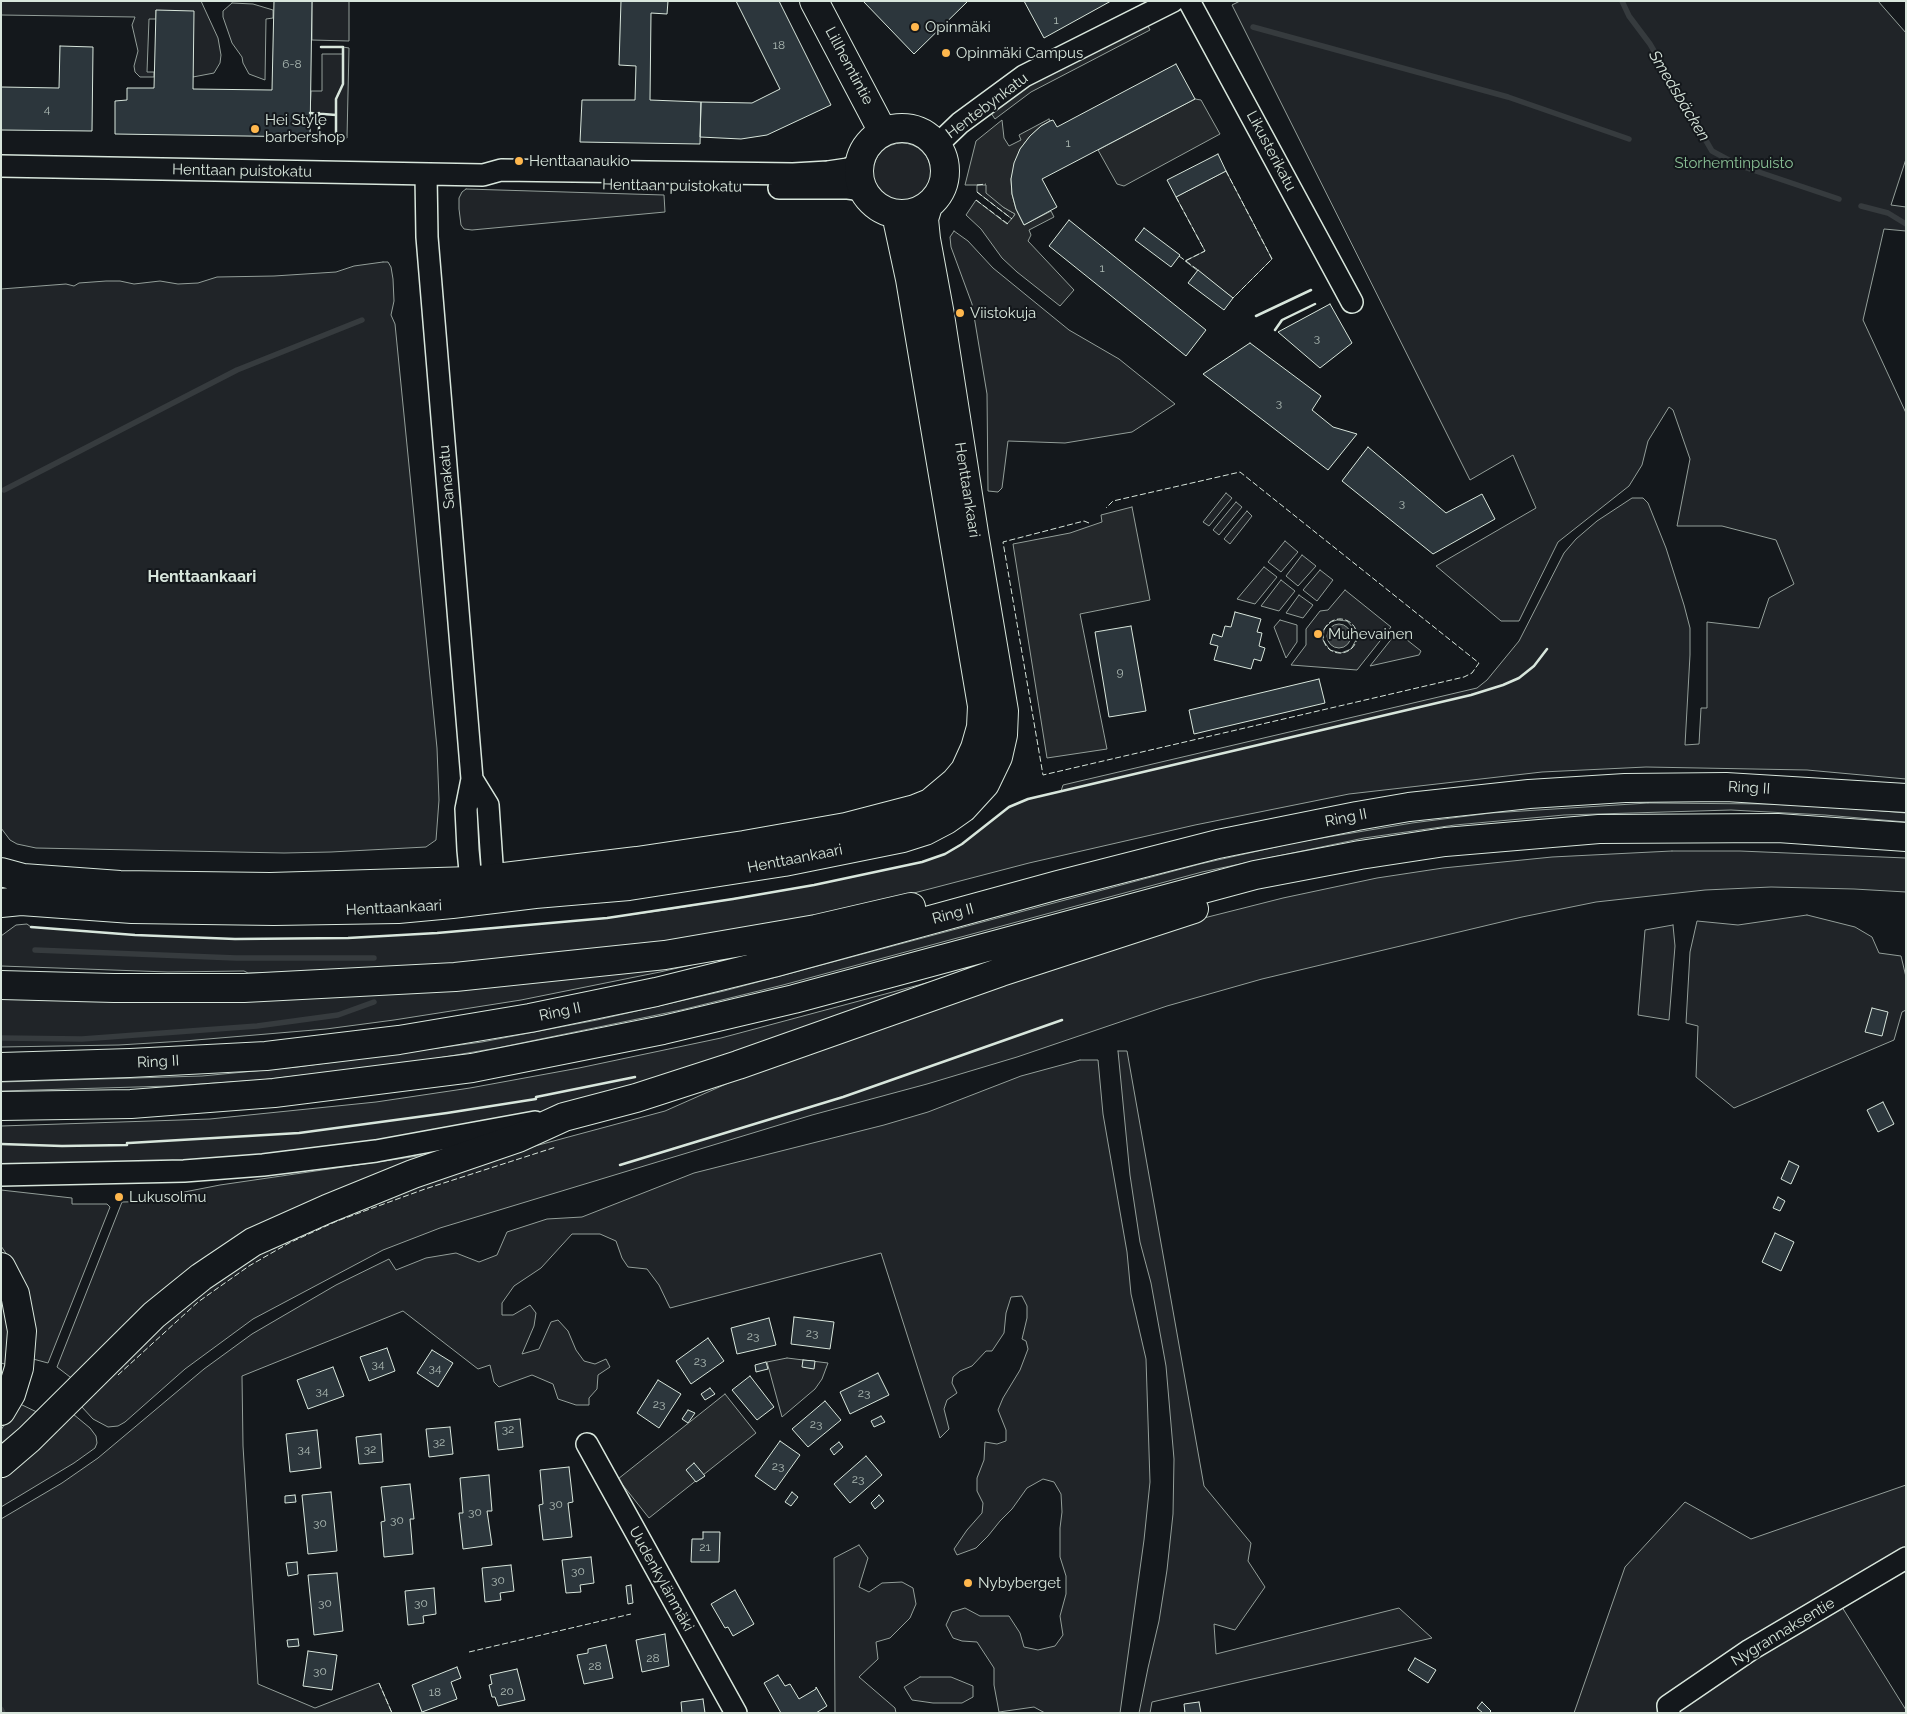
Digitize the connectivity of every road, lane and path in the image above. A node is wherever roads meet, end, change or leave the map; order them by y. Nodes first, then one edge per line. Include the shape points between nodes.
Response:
1 (814, 1) edge
2 (1173, 1) edge
3 (1189, 1) edge
4 (883, 132) junction
5 (937, 145) junction
6 (859, 164) junction
7 (1, 166) edge
8 (426, 174) junction
9 (483, 175) junction
10 (863, 190) junction
11 (928, 206) junction
12 (896, 214) junction
13 (1352, 302) dead end
14 (1906, 798) edge
15 (1906, 837) edge
16 (1, 872) edge
17 (1255, 876) junction
18 (483, 887) junction
19 (1, 903) edge
20 (964, 911) junction
21 (1, 985) edge
22 (1, 1067) edge
23 (1, 1106) edge
24 (564, 1117) junction
25 (1, 1175) edge
26 (1, 1267) edge
27 (6, 1402) edge
28 (587, 1444) dead end
29 (1, 1463) edge
30 (1906, 1558) edge
31 (1666, 1710) edge
32 (736, 1713) edge

1 - 4 main road, Lillhemtintie
2 - 5 street, Hentebynkatu via 1024,76 960,123
3 - 13 street, Likusterikatu
4 - 5 main road via 903,128 917,130
4 - 6 main road via 864,150
5 - 11 main road via 943,156 946,178
6 - 9 street, Henttaan puistokatu via 848,169 793,174 501,170
6 - 10 main road
7 - 8 street, Henttaan puistokatu
8 - 9 street, Henttaan puistokatu
8 - 18 street, Sanakatu via 428,247 472,779 466,809
9 - 10 street, Henttaan puistokatu via 499,183
10 - 12 main road via 871,202
11 - 12 main road via 913,214
11 - 18 main road, Henttaankaari via 924,219 926,240 1004,711 1000,750 985,784 963,808 946,820 903,838 784,862 629,886
12 - 18 main road, Henttaankaari via 910,279 982,706 981,727 965,770 930,803 846,827
14 - 20 main road, Ring II via 1726,787 1625,788 1409,807 1218,844
15 - 17 main road via 1778,828 1600,829 1444,842
16 - 18 main road, Henttaankaari via 23,878 120,885
17 - 23 main road via 775,1003 663,1030 472,1068 274,1093 131,1104
17 - 24 main road via 1196,908 1001,972 738,1065
18 - 19 main road, Henttaankaari via 398,909 132,909 21,901
20 - 21 main road via 924,904 720,947 455,977 244,988
20 - 22 main road, Ring II via 656,992 399,1040 266,1056
24 - 25 street via 376,1151 263,1165 184,1171
24 - 29 main road via 518,1138 413,1174 254,1242 201,1277 154,1315
26 - 27 main road via 15,1294 22,1331 19,1368
28 - 32 street, Uudenkylänmäki
30 - 31 street, Nygrannaksentie via 1750,1650

